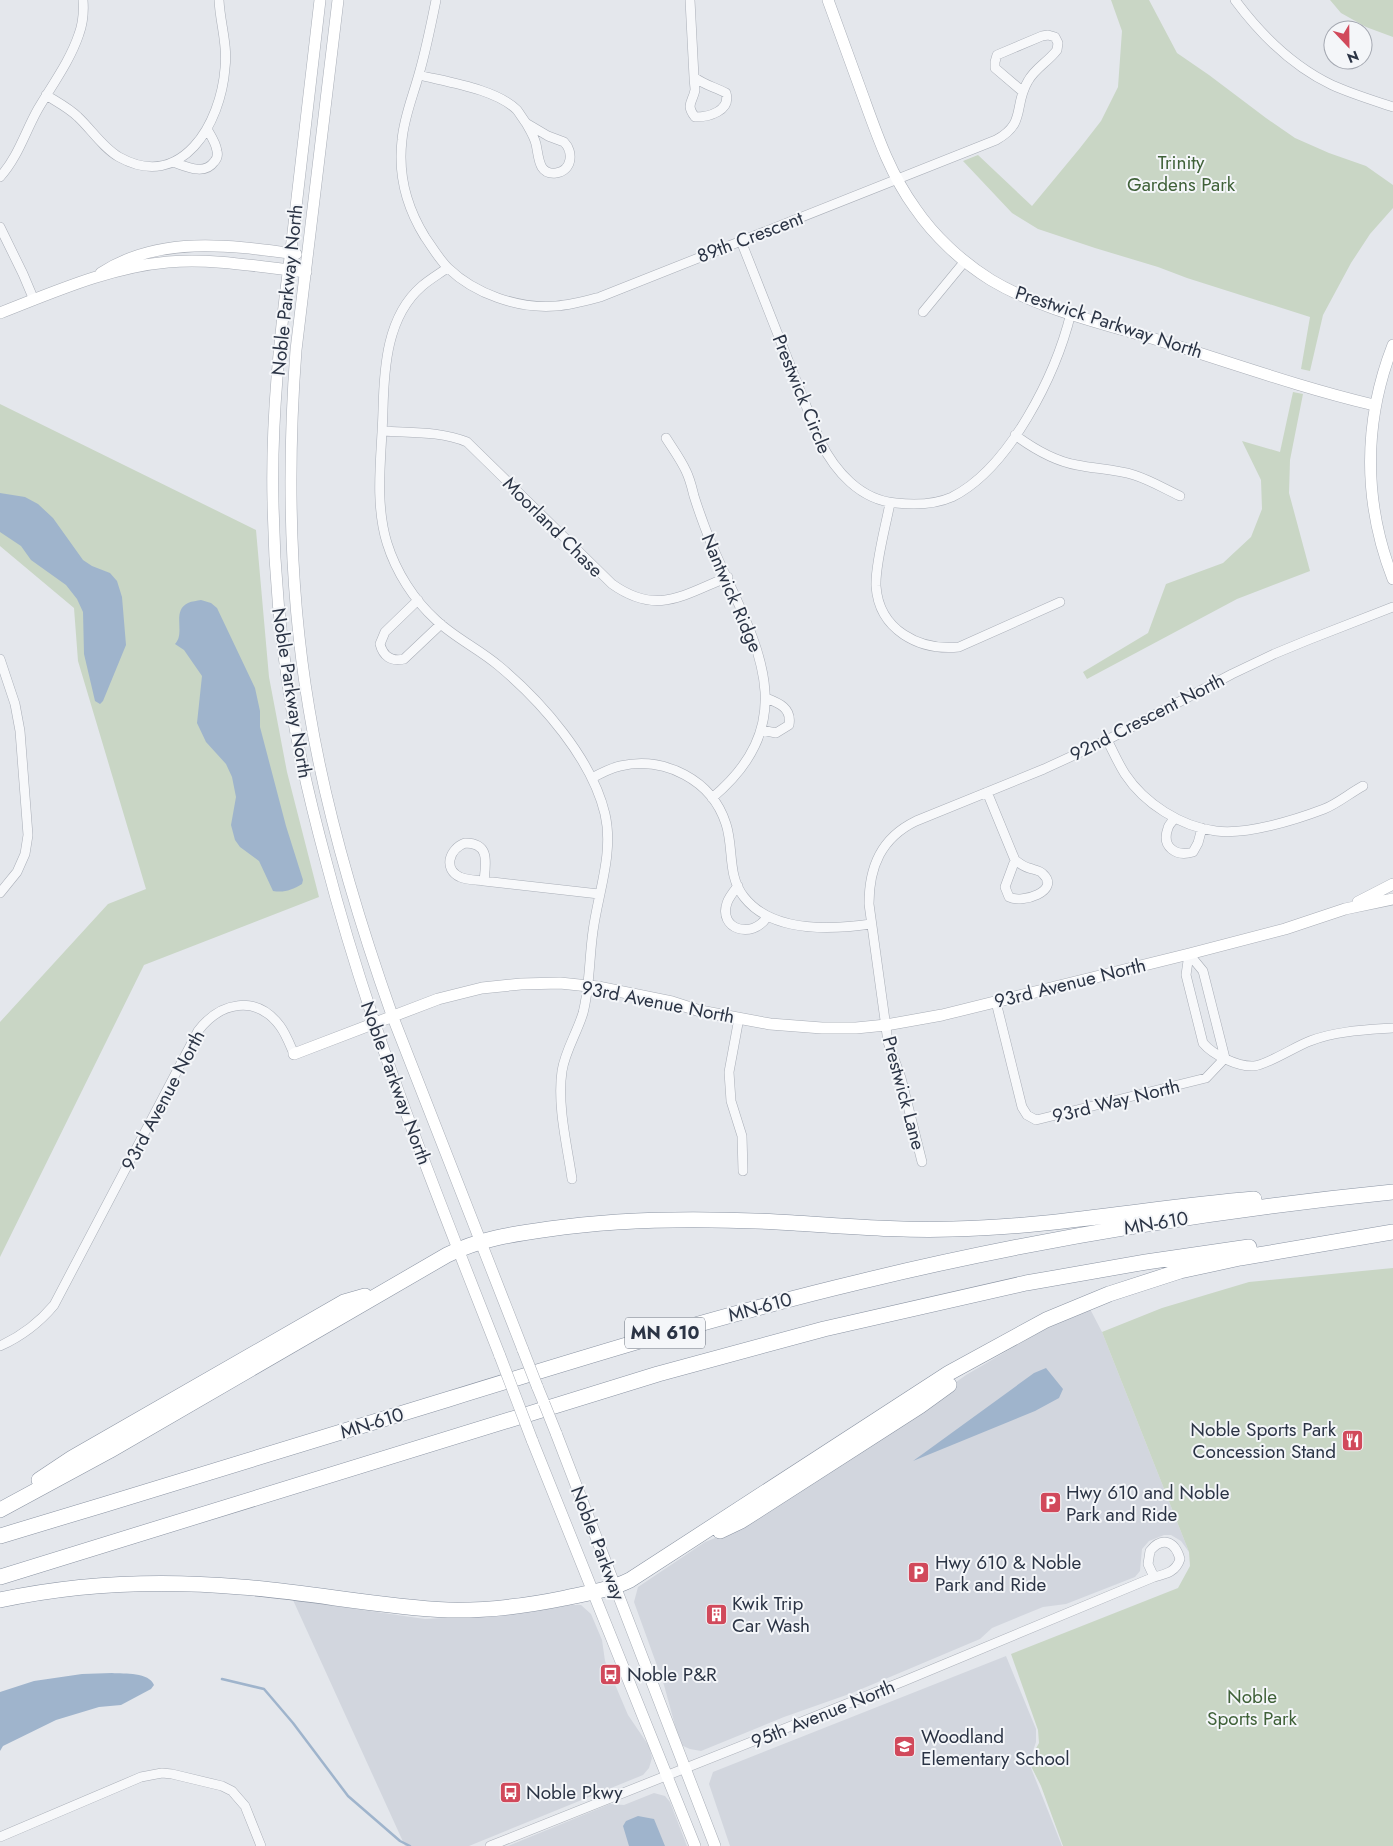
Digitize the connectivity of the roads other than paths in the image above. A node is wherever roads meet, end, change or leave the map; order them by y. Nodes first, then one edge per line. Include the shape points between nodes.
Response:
1 (83, 0) edge
2 (219, 0) edge
3 (320, 0) edge
4 (338, 0) edge
5 (436, 0) edge
6 (690, 0) edge
7 (828, 0) edge
8 (1235, 0) edge
9 (419, 74) junction
10 (694, 77) junction
11 (1022, 91) junction
12 (46, 95) junction
13 (1393, 107) edge
14 (526, 123) junction
15 (207, 129) junction
16 (173, 162) junction
17 (0, 176) edge
18 (896, 180) junction
19 (0, 227) edge
20 (741, 241) junction
21 (290, 253) junction
22 (308, 255) junction
23 (965, 261) junction
24 (447, 268) junction
25 (288, 270) junction
26 (306, 272) junction
27 (97, 276) junction
28 (34, 300) junction
29 (0, 312) edge
30 (922, 312) dead end
31 (1071, 313) junction
32 (1393, 344) edge
33 (1374, 405) junction
34 (382, 431) junction
35 (1015, 435) junction
36 (666, 438) dead end
37 (1180, 496) dead end
38 (890, 503) junction
39 (728, 577) junction
40 (1393, 579) edge
41 (418, 600) junction
42 (1060, 602) dead end
43 (1393, 608) edge
44 (441, 624) junction
45 (0, 659) edge
46 (766, 698) junction
47 (760, 730) junction
48 (1107, 740) junction
49 (592, 778) junction
50 (1363, 786) dead end
51 (987, 792) junction
52 (712, 798) junction
53 (1175, 818) junction
54 (1202, 828) junction
55 (1015, 860) junction
56 (484, 881) junction
57 (1393, 884) edge
58 (738, 886) junction
59 (0, 893) edge
60 (600, 894) junction
61 (1393, 899) edge
62 (1345, 909) junction
63 (767, 917) junction
64 (871, 924) junction
65 (1189, 954) junction
66 (588, 986) junction
67 (996, 1002) junction
68 (392, 1015) junction
69 (739, 1018) junction
70 (374, 1022) junction
71 (886, 1025) junction
72 (1393, 1028) edge
73 (294, 1054) joint
74 (1226, 1058) junction
75 (922, 1162) dead end
76 (743, 1171) dead end
77 (572, 1179) dead end
78 (1393, 1192) edge
79 (1346, 1197) junction
80 (1393, 1231) edge
81 (480, 1241) junction
82 (458, 1250) junction
83 (0, 1346) edge
84 (500, 1356) joint
85 (0, 1509) edge
86 (0, 1536) edge
87 (0, 1577) edge
88 (1154, 1577) dead end
89 (616, 1587) junction
90 (592, 1592) junction
91 (0, 1600) edge
92 (685, 1769) junction
93 (667, 1776) junction
94 (0, 1837) edge
95 (261, 1846) edge
96 (490, 1846) edge
97 (695, 1846) edge
98 (715, 1846) edge

1 - 12 street via 80,33
2 - 15 street via 226,47 225,69 222,91
3 - 21 main road, Noble Parkway North
4 - 22 main road, Noble Parkway North
5 - 9 street, 89th Crescent
6 - 10 street
7 - 18 main road, Prestwick Parkway North via 878,140
8 - 13 street via 1266,38 1308,71 1355,95
9 - 14 street via 490,94 517,110
9 - 24 street, 89th Crescent via 402,140 403,184 418,226
10 - 10 street via 695,90 690,111 695,117 704,117 726,105 726,93 702,84
11 - 11 street, 89th Crescent via 996,68 997,55 1042,36 1055,37 1057,50 1040,66
11 - 18 street, 89th Crescent via 1017,120 1004,136
12 - 16 street via 76,115 116,156 142,166
12 - 17 street via 16,154
14 - 14 street via 536,144 538,161 544,169 556,172 568,166 571,154 568,146
15 - 16 street via 193,150
15 - 16 street via 218,153 210,167 195,169
18 - 20 street, 89th Crescent
18 - 23 main road, Prestwick Parkway North via 924,221
19 - 28 street
20 - 24 street, 89th Crescent via 600,297 554,306 531,306 501,299 466,282
20 - 38 street, Prestwick Circle via 828,459 856,487
21 - 22 main road
21 - 25 main road, Noble Parkway North
21 - 27 main road via 212,245 170,247 140,254
22 - 26 main road, Noble Parkway North
23 - 30 street
23 - 31 main road, Prestwick Parkway North via 1011,290
24 - 34 street via 421,287 396,325 384,370
25 - 26 main road
25 - 27 main road via 232,263 180,262
25 - 70 main road, Noble Parkway North via 273,449 280,623 291,706 307,788 344,928
26 - 68 main road, Noble Parkway North via 293,398 290,474 298,626 309,710 331,812 360,920
27 - 28 main road
28 - 29 main road
31 - 33 main road, Prestwick Parkway North
31 - 35 street, Prestwick Circle via 1067,331 1041,393
32 - 33 main road
33 - 40 main road via 1370,447 1371,491 1377,528
34 - 39 street, Moorland Chase via 440,434 467,442 612,584 637,599 666,601
34 - 41 street via 380,496 386,542 394,564
35 - 37 street via 1059,461 1137,476
35 - 38 street, Prestwick Circle via 983,475 950,497 912,505
36 - 39 street, Nantwick Ridge via 687,472 711,543
38 - 42 street via 876,586 887,617 910,640 942,649 958,647
39 - 46 street, Nantwick Ridge via 761,662
41 - 44 street
41 - 44 street via 385,632 380,644 386,656 397,661 404,659
43 - 48 street, 92nd Crescent North via 1267,657
44 - 49 street via 500,666 526,691 573,747
45 - 59 street via 20,731 28,835 25,854 17,872
46 - 47 street, Nantwick Ridge
46 - 47 street via 784,706 789,725 776,733
47 - 52 street, Nantwick Ridge via 737,775
48 - 51 street, 92nd Crescent North
48 - 53 street via 1125,774 1138,790
49 - 52 street via 619,766 653,764 686,775
49 - 60 street via 606,817 608,838
50 - 54 street via 1325,809 1274,824 1232,831
51 - 55 street
51 - 64 street, 92nd Crescent North via 916,821 889,841 878,854 872,870 869,887
52 - 58 street via 726,825
53 - 54 street
53 - 54 street via 1168,828 1166,842 1178,853 1193,852
55 - 55 street via 1005,887 1009,897 1021,900 1044,891 1047,878 1043,873
56 - 56 street via 466,879 452,869 451,853 456,846 473,843 480,847 485,854
56 - 60 street
57 - 62 main road, 93rd Avenue North
58 - 63 street via 750,904
58 - 63 street via 726,904 731,924 748,930 760,926
60 - 66 street
61 - 62 main road, 93rd Avenue North
62 - 65 main road, 93rd Avenue North via 1285,930
63 - 64 street via 794,924 828,927
64 - 71 street, Prestwick Lane
65 - 67 main road, 93rd Avenue North
65 - 74 street via 1203,972
65 - 74 street via 1186,975 1203,1043 1210,1051
66 - 68 main road, 93rd Avenue North via 560,983 482,988 438,998
66 - 69 main road, 93rd Avenue North
66 - 77 street via 583,1013 562,1070 561,1088
67 - 71 main road, 93rd Avenue North
67 - 74 street, 93rd Way North via 1022,1107 1036,1120 1206,1078
68 - 70 main road, 93rd Avenue North
68 - 81 main road, Noble Parkway North
69 - 71 main road, 93rd Avenue North via 822,1028
69 - 76 street via 729,1072 731,1101 742,1136
70 - 73 main road, 93rd Avenue North
70 - 82 main road, Noble Parkway North
71 - 75 street, Prestwick Lane
72 - 74 street via 1359,1030 1310,1041 1255,1066 1237,1064
73 - 83 street, 93rd Avenue North via 280,1026 259,1009 231,1006 207,1020 198,1031 54,1305 28,1331
78 - 79 highway, MN-610 / MN 610
79 - 81 highway via 1273,1197 986,1228 912,1229 645,1220 565,1227
79 - 86 highway, MN-610 / MN 610 via 1196,1216 1058,1239 777,1302
80 - 87 highway, MN-610 / MN 610 via 1210,1252 1090,1272 824,1328 658,1374
80 - 89 highway via 1180,1271 1076,1306 950,1373
81 - 82 highway
81 - 89 main road, Noble Parkway, bridge
82 - 84 main road, Noble Parkway North
82 - 85 highway via 109,1451
84 - 90 main road, Noble Parkway, bridge
88 - 92 street, 95th Avenue North
89 - 90 highway
89 - 92 main road, Noble Parkway
90 - 91 highway via 523,1606 478,1610 404,1607 244,1587 177,1583 83,1587
90 - 93 main road, Noble Parkway
92 - 93 street, 95th Avenue North
92 - 98 main road, Noble Parkway
93 - 96 street, 95th Avenue North
93 - 97 main road, Noble Parkway
94 - 95 street via 141,1777 162,1773 232,1791 244,1806

